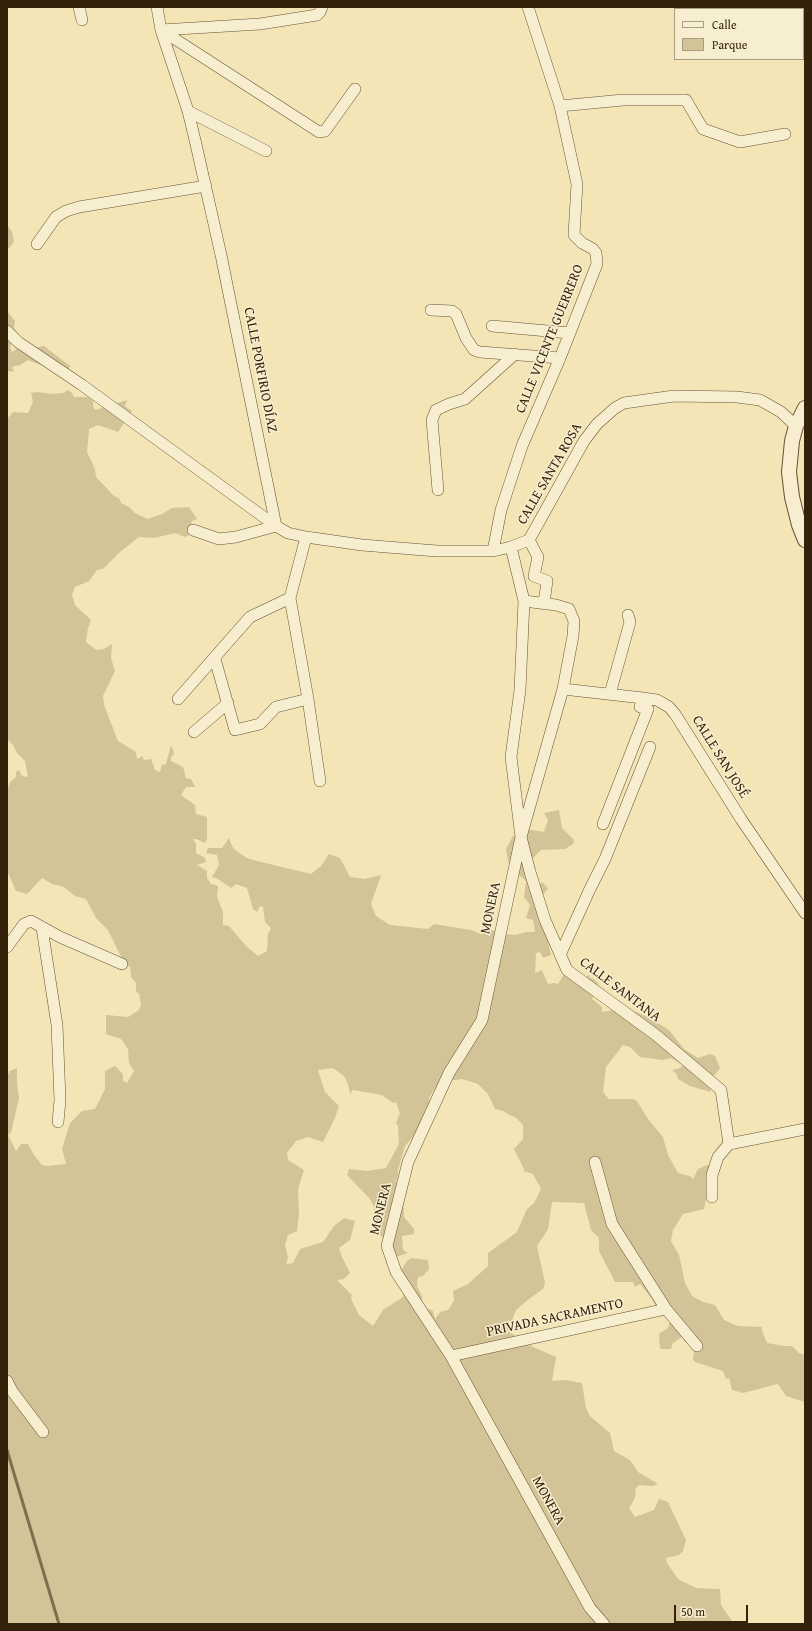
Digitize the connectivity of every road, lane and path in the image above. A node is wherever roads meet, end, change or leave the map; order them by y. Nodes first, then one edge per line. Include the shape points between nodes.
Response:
1 (79, 7) edge
2 (157, 7) edge
3 (322, 7) edge
4 (528, 7) edge
5 (82, 20) dead end
6 (161, 30) junction
7 (354, 89) dead end
8 (560, 106) junction
9 (188, 111) junction
10 (785, 134) dead end
11 (266, 151) dead end
12 (206, 186) junction
13 (37, 244) dead end
14 (431, 310) dead end
15 (492, 326) dead end
16 (7, 331) edge
17 (570, 333) junction
18 (515, 354) junction
19 (560, 358) junction
20 (805, 408) edge
21 (796, 426) junction
22 (438, 490) dead end
23 (276, 526) junction
24 (193, 530) dead end
25 (306, 537) junction
26 (529, 540) junction
27 (805, 540) edge
28 (511, 547) junction
29 (493, 551) junction
30 (290, 598) junction
31 (524, 601) junction
32 (544, 603) junction
33 (628, 615) dead end
34 (215, 658) junction
35 (563, 689) junction
36 (610, 694) junction
37 (643, 698) junction
38 (178, 699) dead end
39 (308, 699) junction
40 (228, 703) junction
41 (194, 732) dead end
42 (650, 747) dead end
43 (320, 781) dead end
44 (603, 824) dead end
45 (521, 837) junction
46 (805, 914) edge
47 (42, 928) junction
48 (7, 947) edge
49 (560, 955) junction
50 (122, 964) dead end
51 (58, 1122) dead end
52 (805, 1130) edge
53 (729, 1144) junction
54 (595, 1162) dead end
55 (712, 1196) dead end
56 (666, 1309) junction
57 (697, 1346) dead end
58 (451, 1356) junction
59 (7, 1381) edge
60 (43, 1432) dead end
61 (604, 1624) edge

1 - 5 street
2 - 6 street, CALLE PORFIRIO DÍAZ
3 - 6 street via 317,15 260,24
4 - 8 street, CALLE VICENTE GUERRERO
6 - 7 street via 318,132 325,131
6 - 9 street, CALLE PORFIRIO DÍAZ
8 - 10 street via 623,100 686,100 703,129 740,142
8 - 17 street, CALLE VICENTE GUERRERO via 577,184 574,235 593,249 597,264
9 - 11 street
9 - 12 street, CALLE PORFIRIO DÍAZ
12 - 13 street via 66,211 56,217
12 - 23 street, CALLE PORFIRIO DÍAZ
14 - 18 street via 452,311 456,314 474,350
15 - 17 street
16 - 23 street via 18,342 82,385
17 - 19 street, CALLE VICENTE GUERRERO
18 - 19 street
18 - 22 street via 465,399 436,410 432,420
19 - 29 street, CALLE VICENTE GUERRERO via 522,446 501,510
20 - 21 street
21 - 26 street, CALLE SANTA ROSA via 781,412 760,400 674,396 624,403 596,424 584,441
21 - 27 street via 789,472 792,497
23 - 24 street via 248,535 219,539
23 - 25 street via 288,533
25 - 29 street via 362,545 437,551
25 - 30 street
26 - 28 street, CALLE SANTA ROSA
26 - 32 street, CALLE SANTA ROSA via 538,557 534,576 547,581
28 - 29 street, CALLE SANTA ROSA
28 - 31 street
30 - 34 street via 250,617
30 - 39 street
31 - 32 street
31 - 45 street via 520,690 511,757
32 - 35 street, MONERA via 569,609 574,621
33 - 36 street via 630,622
34 - 38 street
34 - 40 street
35 - 36 street, CALLE SAN JOSÉ
35 - 45 street, MONERA
36 - 37 street, CALLE SAN JOSÉ
37 - 44 street via 640,707 648,709
37 - 46 street, CALLE SAN JOSÉ via 657,700 675,714
39 - 40 street via 276,707 260,724 236,730
39 - 43 street
40 - 41 street
42 - 49 street via 605,859
45 - 49 street, CALLE SANTANA via 545,920
45 - 58 street, MONERA via 482,1020 449,1073 408,1162 387,1246 396,1272
47 - 48 street via 31,921 24,924
47 - 50 street
47 - 51 street via 58,1032
49 - 53 street, CALLE SANTANA via 567,970 656,1035 721,1090
52 - 53 street
53 - 55 street via 718,1157 712,1175
54 - 56 street via 612,1224
56 - 57 street
56 - 58 street, PRIVADA SACRAMENTO
58 - 61 street, MONERA via 590,1608
59 - 60 street

